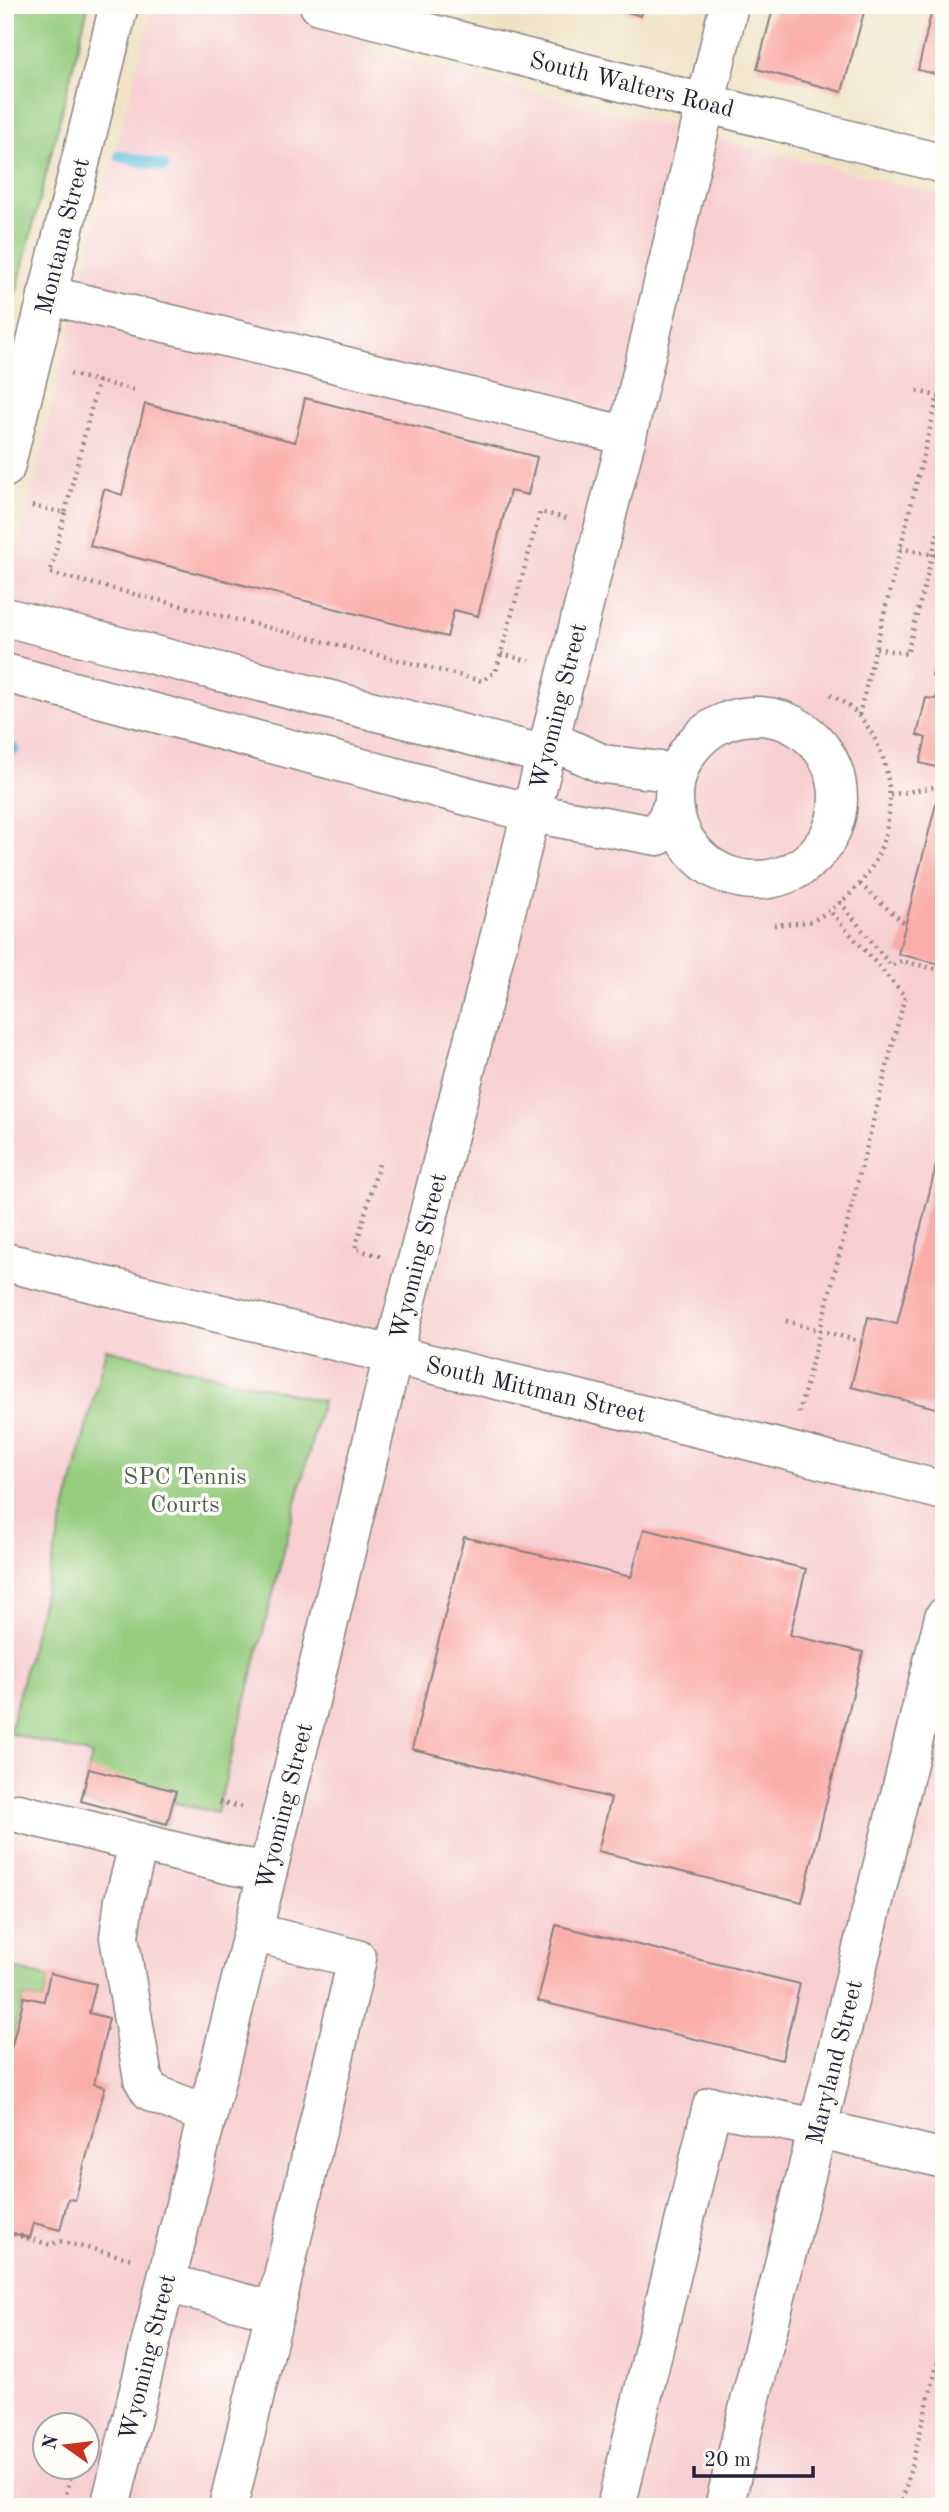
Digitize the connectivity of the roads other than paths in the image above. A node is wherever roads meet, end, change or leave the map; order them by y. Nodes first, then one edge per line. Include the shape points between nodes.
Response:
1 (119, 5) edge
2 (319, 5) edge
3 (729, 5) edge
4 (705, 103) junction
5 (944, 164) edge
6 (47, 295) junction
7 (627, 436) junction
8 (5, 467) edge
9 (5, 617) edge
10 (5, 673) edge
11 (548, 748) junction
12 (676, 788) junction
13 (531, 813) junction
14 (5, 1262) edge
15 (393, 1355) junction
16 (944, 1491) edge
17 (944, 1616) edge
18 (18, 1813) dead end
19 (139, 1842) junction
20 (268, 1871) junction
21 (253, 1932) junction
22 (208, 2115) junction
23 (817, 2128) junction
24 (944, 2159) edge
25 (166, 2283) junction
26 (275, 2311) junction
27 (110, 2507) edge
28 (228, 2507) edge
29 (616, 2507) edge
30 (724, 2507) edge

1 - 6 street, Montana Street
2 - 4 street, South Walters Road
3 - 4 street, Wyoming Street
4 - 5 street, South Walters Road
4 - 7 street, Wyoming Street
6 - 7 street
6 - 8 street, Montana Street
7 - 11 street, Wyoming Street
9 - 11 street
10 - 13 street
11 - 12 street
11 - 13 street, Wyoming Street
12 - 12 street via 680,829 694,851 713,868 737,878 764,880 791,873 814,857 830,836 838,810 837,782 828,756 811,735 788,721 761,715 734,718 710,730 690,749
12 - 13 street via 658,836
13 - 15 street, Wyoming Street
14 - 15 street, South Mittman Street
15 - 16 street, South Mittman Street
15 - 20 street, Wyoming Street
17 - 23 street, Maryland Street
18 - 19 street
19 - 20 street
19 - 22 street via 119,1937 143,2079 157,2095
20 - 21 street, Wyoming Street
21 - 22 street, Wyoming Street
21 - 26 street via 357,1959
22 - 25 street, Wyoming Street
23 - 24 street
23 - 29 street via 712,2106
23 - 30 street, Maryland Street
25 - 26 street
25 - 27 street, Wyoming Street
26 - 28 street

